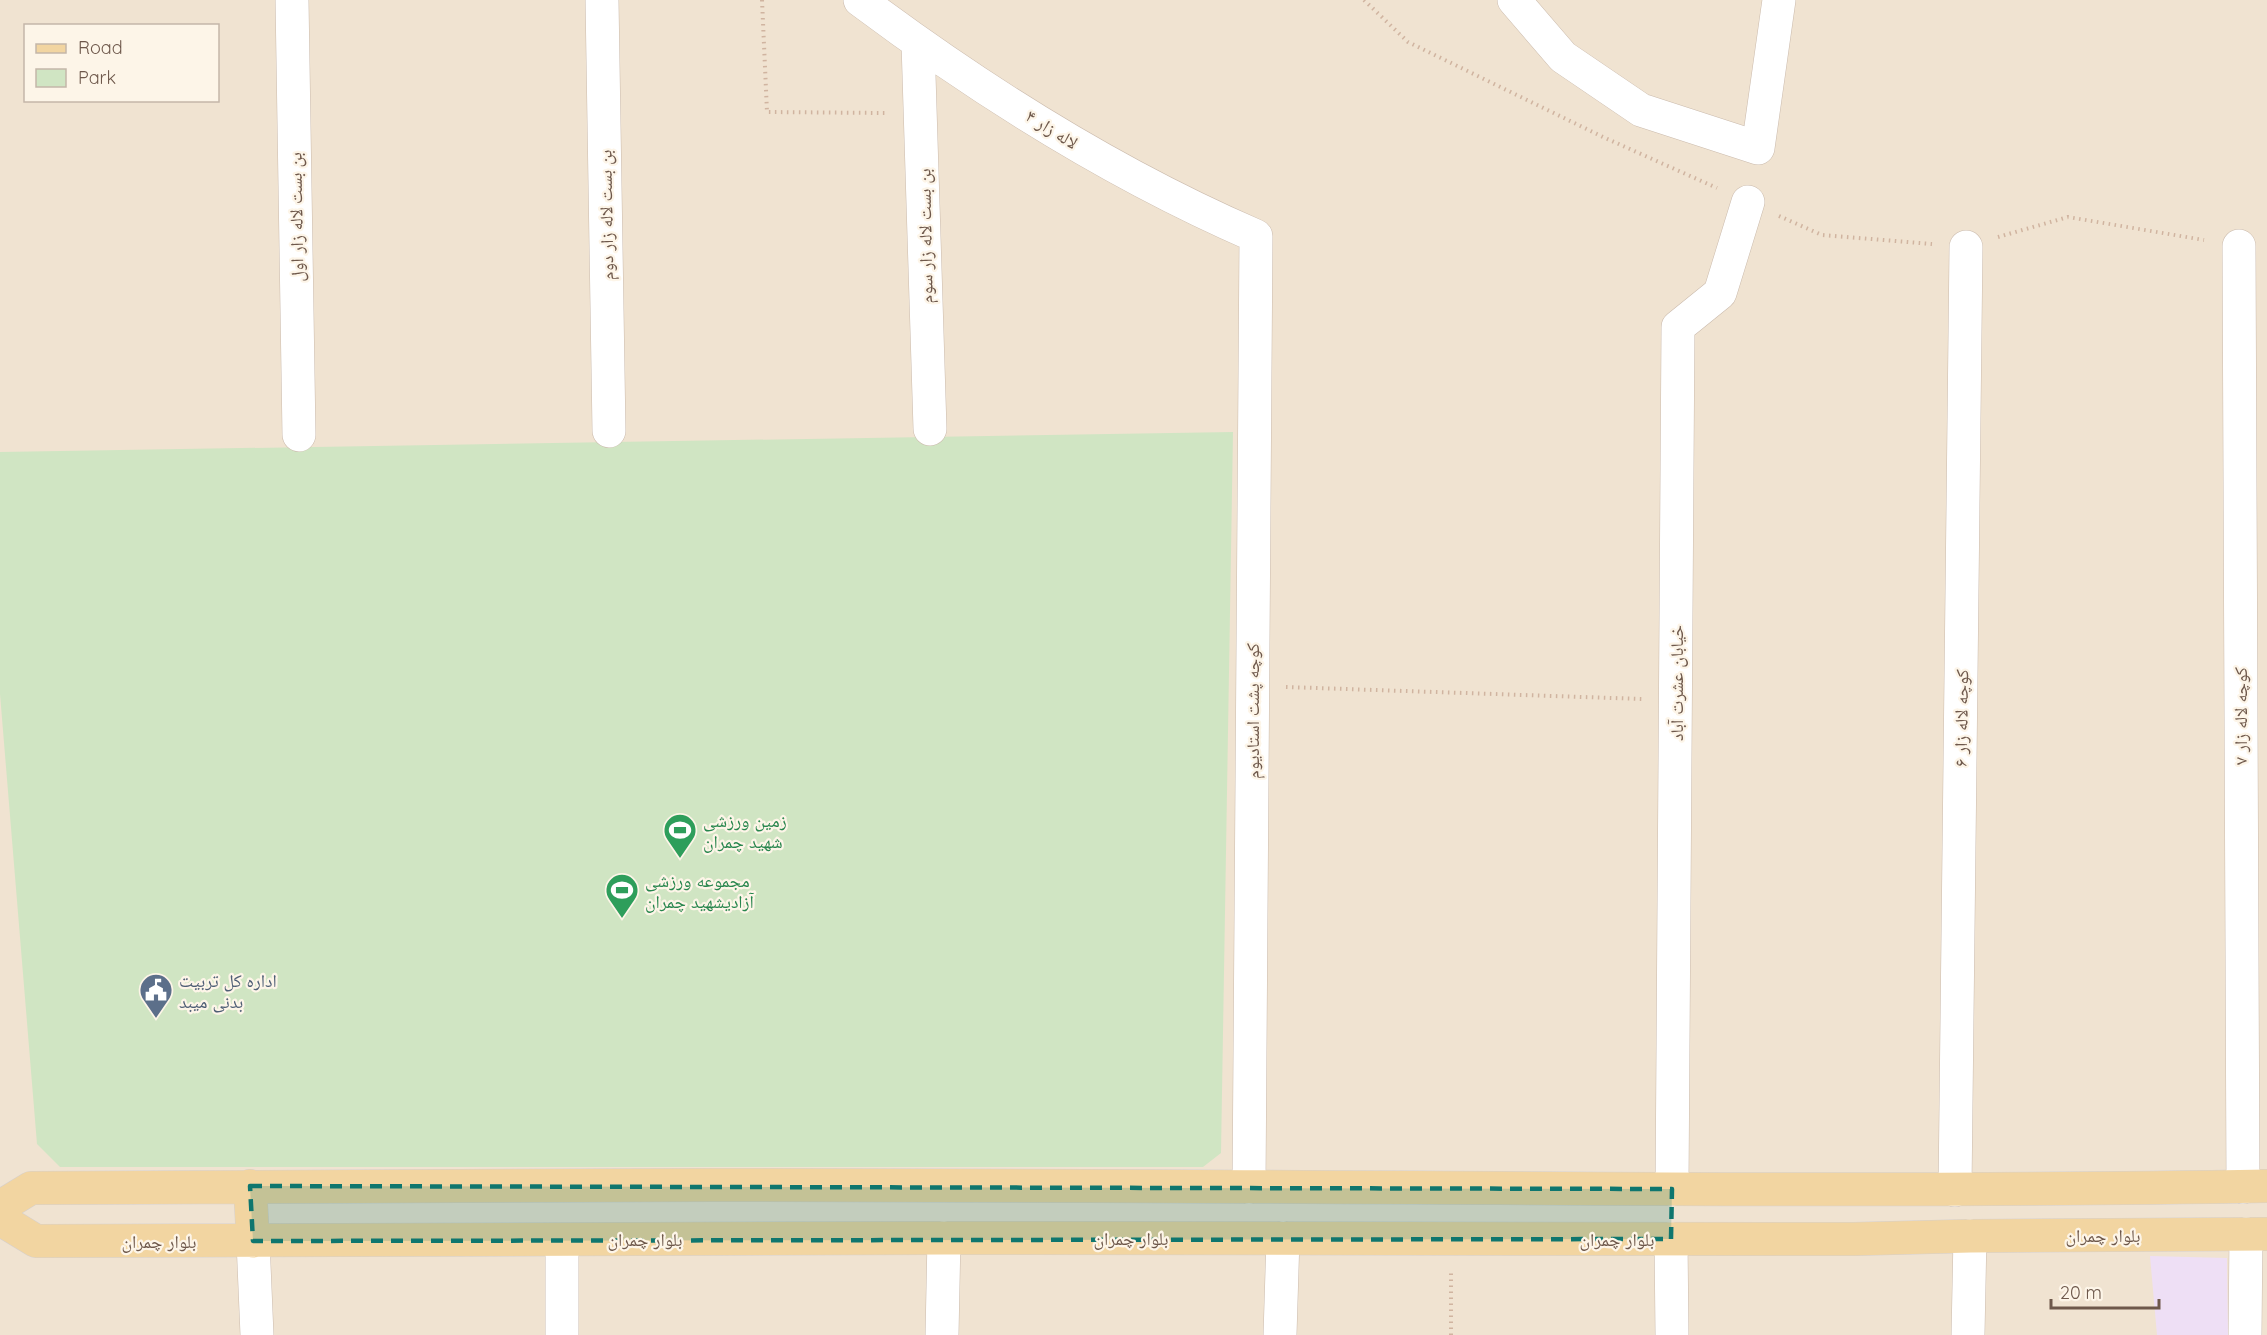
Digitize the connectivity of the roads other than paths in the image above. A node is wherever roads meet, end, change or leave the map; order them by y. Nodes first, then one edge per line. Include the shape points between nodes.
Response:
1 (292, 0) edge
2 (602, 0) edge
3 (860, 0) edge
4 (1779, 0) edge
5 (1529, 8) edge
6 (918, 43) junction
7 (1748, 202) road end
8 (1256, 236) joint
9 (2239, 246) road end
10 (1966, 247) road end
11 (930, 429) dead end
12 (609, 431) dead end
13 (299, 435) dead end
14 (250, 1186) junction
15 (1086, 1186) junction
16 (1249, 1187) junction
17 (2255, 1187) edge
18 (1672, 1189) junction
19 (1955, 1190) junction
20 (0, 1207) edge
21 (0, 1219) edge
22 (2257, 1234) edge
23 (1970, 1236) junction
24 (944, 1238) junction
25 (1086, 1238) junction
26 (1282, 1238) junction
27 (1671, 1239) junction
28 (562, 1240) junction
29 (253, 1241) junction
30 (257, 1335) edge
31 (562, 1335) edge
32 (942, 1335) edge
33 (1280, 1335) edge
34 (1672, 1335) edge
35 (1968, 1335) edge
36 (2246, 1335) edge

1 - 13 street, بن بست لاله زار اول
2 - 12 street, بن بست لاله زار دوم
3 - 6 street, لاله زار ۴
4 - 5 street via 1758,148 1641,110 1563,57
6 - 8 street, لاله زار ۴ via 1067,140
6 - 11 street, بن بست لاله زار سوم
7 - 18 street, خیابان عشرت آباد via 1720,292 1678,327
8 - 16 street, کوچه پشت استادیوم
9 - 17 street, کوچه لاله زار ۷
10 - 19 street, کوچه لاله زار ۶
14 - 15 main road
14 - 20 main road via 31,1188
14 - 29 main road
15 - 16 main road
15 - 25 main road
16 - 18 main road
17 - 19 main road
18 - 19 main road
18 - 27 main road
21 - 29 main road, بلوار چمران via 36,1241
22 - 23 main road, بلوار چمران
22 - 36 street
23 - 27 main road, بلوار چمران
23 - 35 street
24 - 25 main road, بلوار چمران
24 - 28 main road, بلوار چمران
24 - 32 street
25 - 26 main road, بلوار چمران
26 - 27 main road, بلوار چمران
26 - 33 street
27 - 34 street
28 - 29 main road, بلوار چمران
28 - 31 street
29 - 30 street

